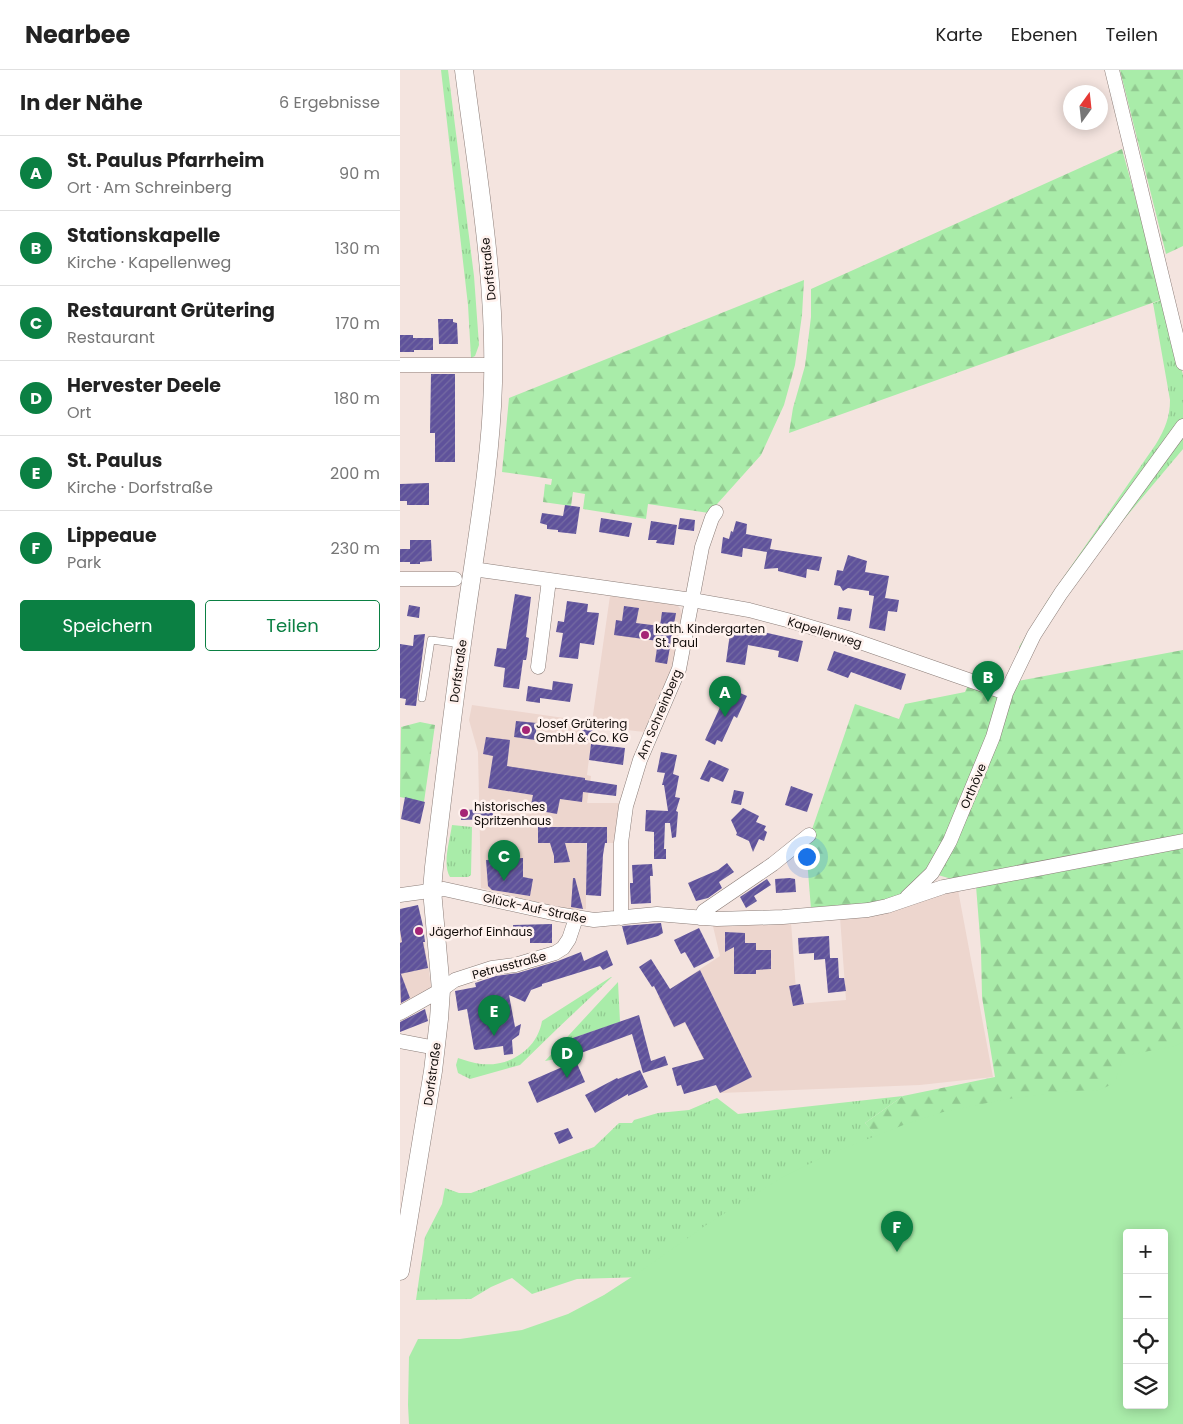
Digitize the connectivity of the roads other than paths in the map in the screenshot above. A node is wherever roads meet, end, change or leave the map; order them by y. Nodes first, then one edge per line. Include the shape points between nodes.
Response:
1 (464, 70) edge
2 (1112, 70) edge
3 (1183, 363) edge
4 (493, 364) junction
5 (400, 365) edge
6 (1183, 426) edge
7 (716, 512) dead end
8 (473, 569) junction
9 (400, 579) edge
10 (455, 579) dead end
11 (549, 580) junction
12 (692, 600) junction
13 (462, 644) junction
14 (538, 667) dead end
15 (1006, 693) junction
16 (422, 698) dead end
17 (809, 834) dead end
18 (1183, 840) edge
19 (432, 890) junction
20 (400, 895) edge
21 (904, 899) junction
22 (576, 918) junction
23 (621, 918) junction
24 (700, 918) junction
25 (441, 990) junction
26 (400, 1013) edge
27 (400, 1041) edge
28 (436, 1048) junction
29 (400, 1271) edge

1 - 4 street, Dorfstraße via 488,266
2 - 3 street
4 - 5 street
4 - 8 street, Dorfstraße via 491,435
6 - 15 street, Orthöve via 1047,614
7 - 12 street, Am Schreinberg via 702,547
8 - 11 street, Kapellenweg
8 - 13 street, Dorfstraße
9 - 10 street
11 - 12 street, Kapellenweg
11 - 14 street
12 - 15 street, Kapellenweg via 787,620
12 - 23 street, Am Schreinberg via 679,669 640,760 626,806 621,843
13 - 16 lane via 431,640
13 - 19 street, Dorfstraße
15 - 21 street, Orthöve via 993,738 950,840 932,874
17 - 24 street via 773,864 704,911
18 - 21 street via 943,887
19 - 20 street, Glück-Auf-Straße
19 - 22 street, Glück-Auf-Straße via 444,889
19 - 25 street, Dorfstraße
21 - 24 street, Glück-Auf-Straße via 859,911 783,917
22 - 23 street, Glück-Auf-Straße
22 - 25 street, Petrusstraße via 563,948 515,965 478,972 455,980
23 - 24 street, Glück-Auf-Straße via 657,914
25 - 26 street, Petrusstraße
25 - 28 street, Dorfstraße
27 - 28 street
28 - 29 street, Dorfstraße

